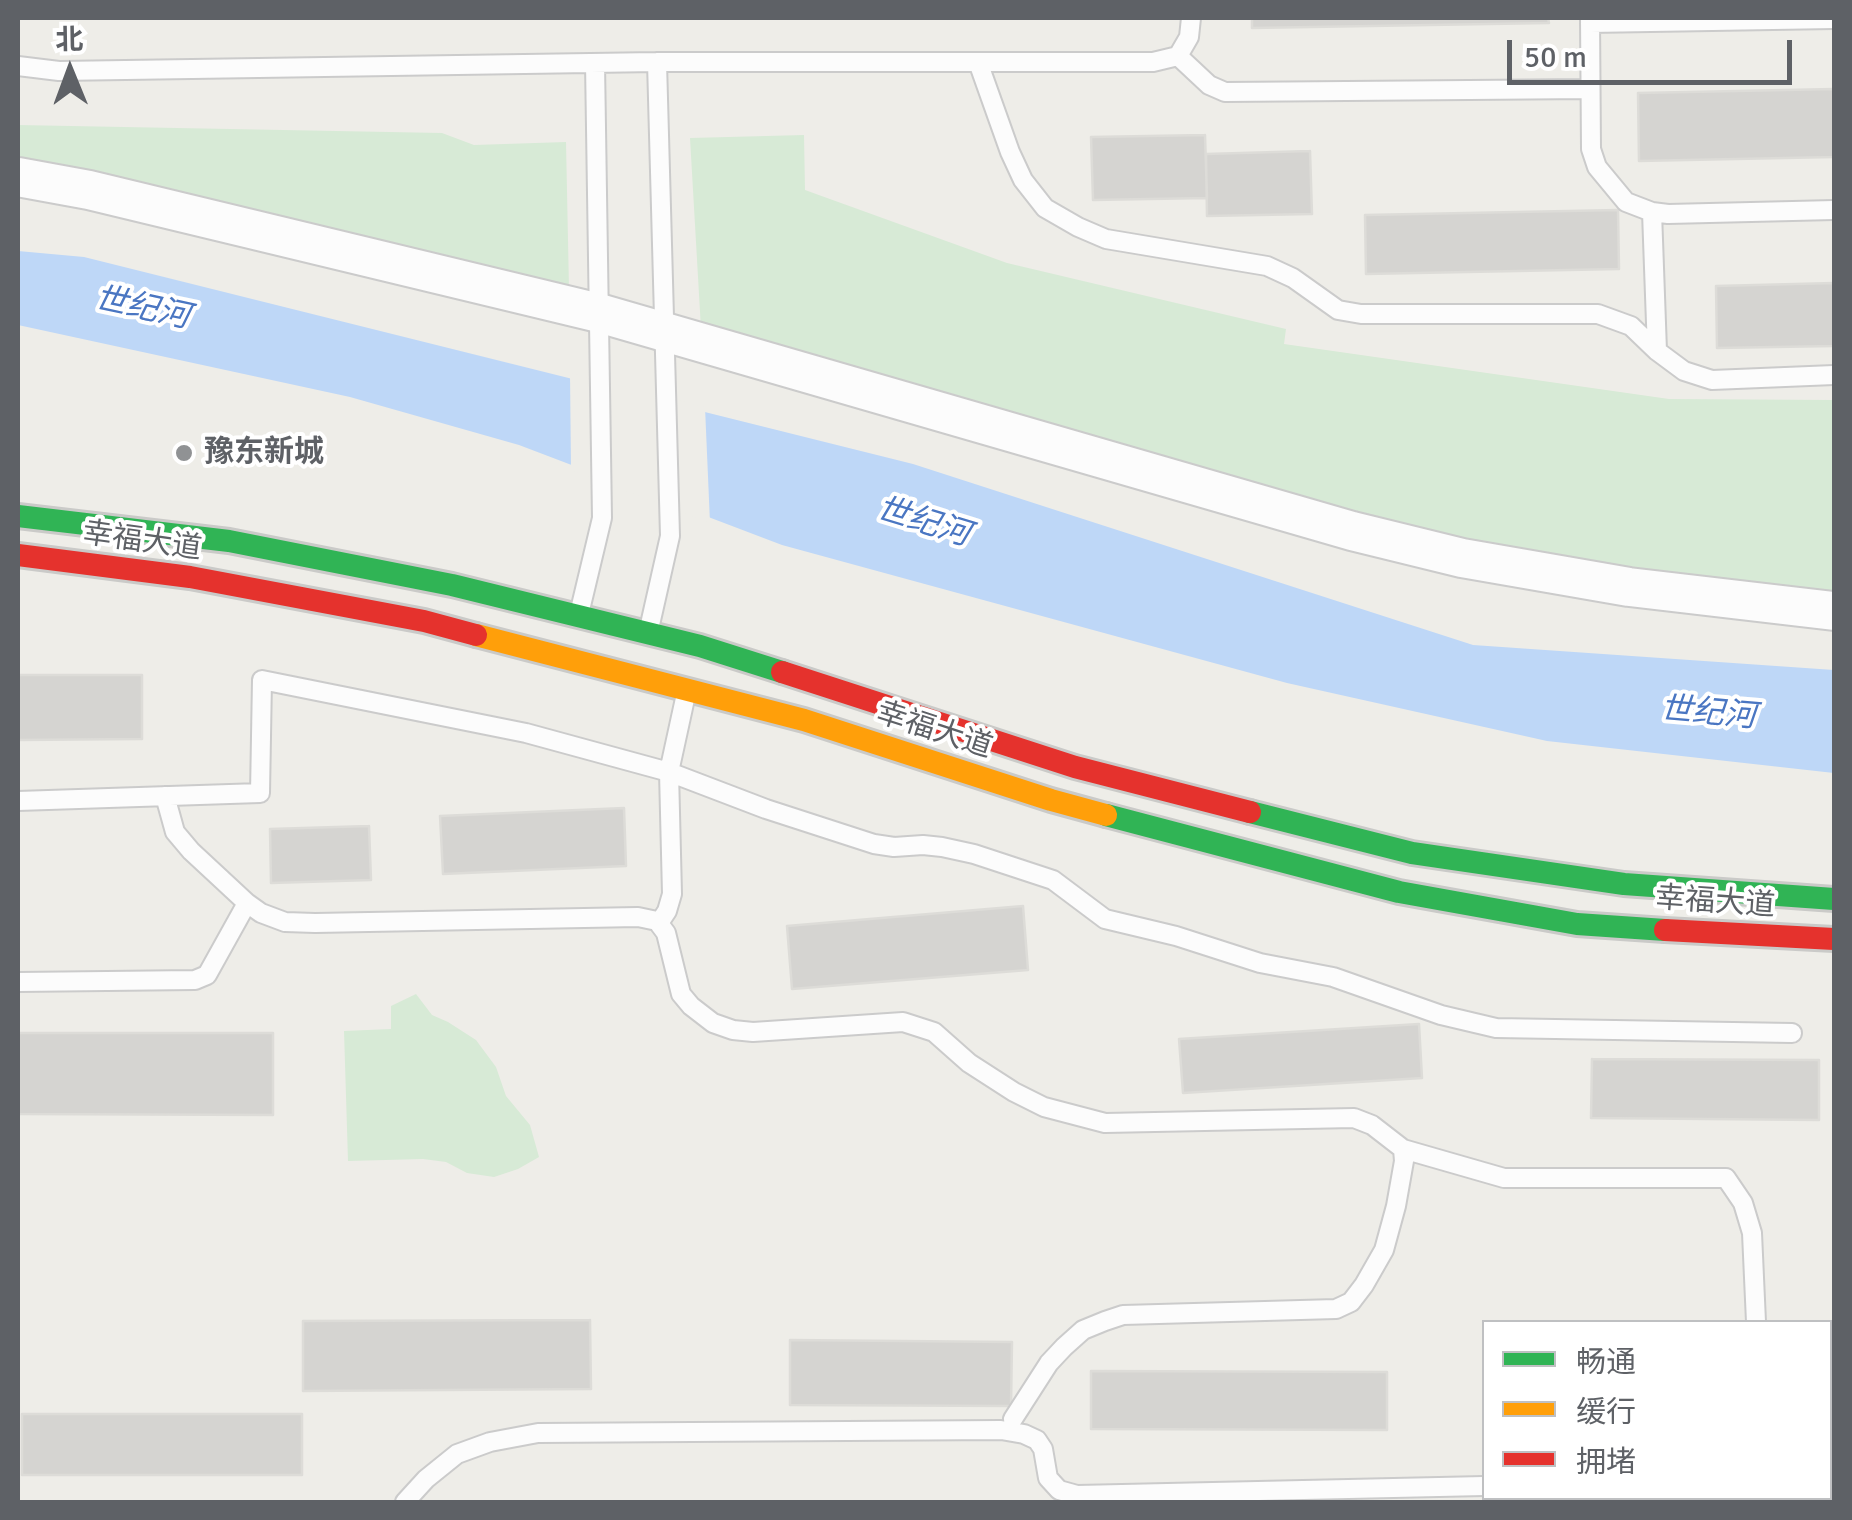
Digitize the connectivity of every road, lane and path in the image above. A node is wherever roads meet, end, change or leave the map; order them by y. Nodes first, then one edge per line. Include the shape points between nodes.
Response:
1 (1191, 18) edge
2 (1834, 18) edge
3 (1590, 20) edge
4 (1178, 56) junction
5 (657, 62) junction
6 (978, 62) junction
7 (595, 63) junction
8 (18, 66) edge
9 (1590, 90) junction
10 (18, 176) edge
11 (1834, 210) edge
12 (1652, 212) junction
13 (599, 316) junction
14 (664, 331) junction
15 (1657, 351) junction
16 (1834, 376) edge
17 (18, 516) edge
18 (18, 555) edge
19 (1834, 610) edge
20 (573, 637) junction
21 (643, 654) junction
22 (694, 667) junction
23 (669, 772) junction
24 (165, 796) junction
25 (18, 801) edge
26 (1834, 899) edge
27 (248, 904) junction
28 (659, 923) junction
29 (1834, 939) edge
30 (18, 982) edge
31 (1792, 1032) dead end
32 (1403, 1148) junction
33 (1756, 1320) edge
34 (1012, 1419) dead end
35 (1482, 1486) edge
36 (405, 1502) edge

1 - 4 lane
2 - 3 lane
3 - 9 lane
4 - 6 lane via 1152,62
4 - 9 lane via 1225,92
5 - 6 lane
5 - 7 lane
5 - 14 lane
6 - 15 lane via 1023,180 1044,208 1106,239 1267,266 1338,310 1361,314 1598,314 1631,326
7 - 8 lane via 59,71
7 - 13 lane
9 - 12 lane via 1597,167 1626,202
10 - 13 street
11 - 12 lane
12 - 15 lane
13 - 14 street
13 - 20 lane via 602,518
14 - 19 street via 1462,558 1630,587
14 - 21 lane via 670,536
15 - 16 lane via 1684,371 1712,380
17 - 20 main road, 幸福大道 via 230,541 452,585
18 - 20 main road, 幸福大道
20 - 21 main road, 幸福大道
20 - 21 main road, 幸福大道
21 - 22 main road, 幸福大道
21 - 22 main road, 幸福大道
22 - 23 lane
22 - 26 main road, 幸福大道 via 1412,854 1624,884
22 - 29 main road, 幸福大道 via 804,720 1051,800 1399,892 1577,924
23 - 24 lane via 526,733 262,680 260,794
23 - 28 lane via 672,894
23 - 31 lane via 874,844 974,854 1053,880 1105,919 1260,964 1333,977 1496,1028
24 - 25 lane
24 - 27 lane via 175,832
27 - 28 lane via 284,922 638,917
27 - 30 lane via 207,975 195,980
28 - 32 lane via 681,994 713,1023 733,1030 903,1022 934,1032 969,1063 1044,1108 1105,1124 1354,1118
32 - 33 lane via 1504,1178 1726,1178 1752,1234
32 - 34 lane via 1384,1250 1351,1302 1336,1310 1123,1315 1104,1321 1064,1347
35 - 36 lane via 1077,1495 1048,1478 1036,1440 1001,1430 538,1433 458,1454

